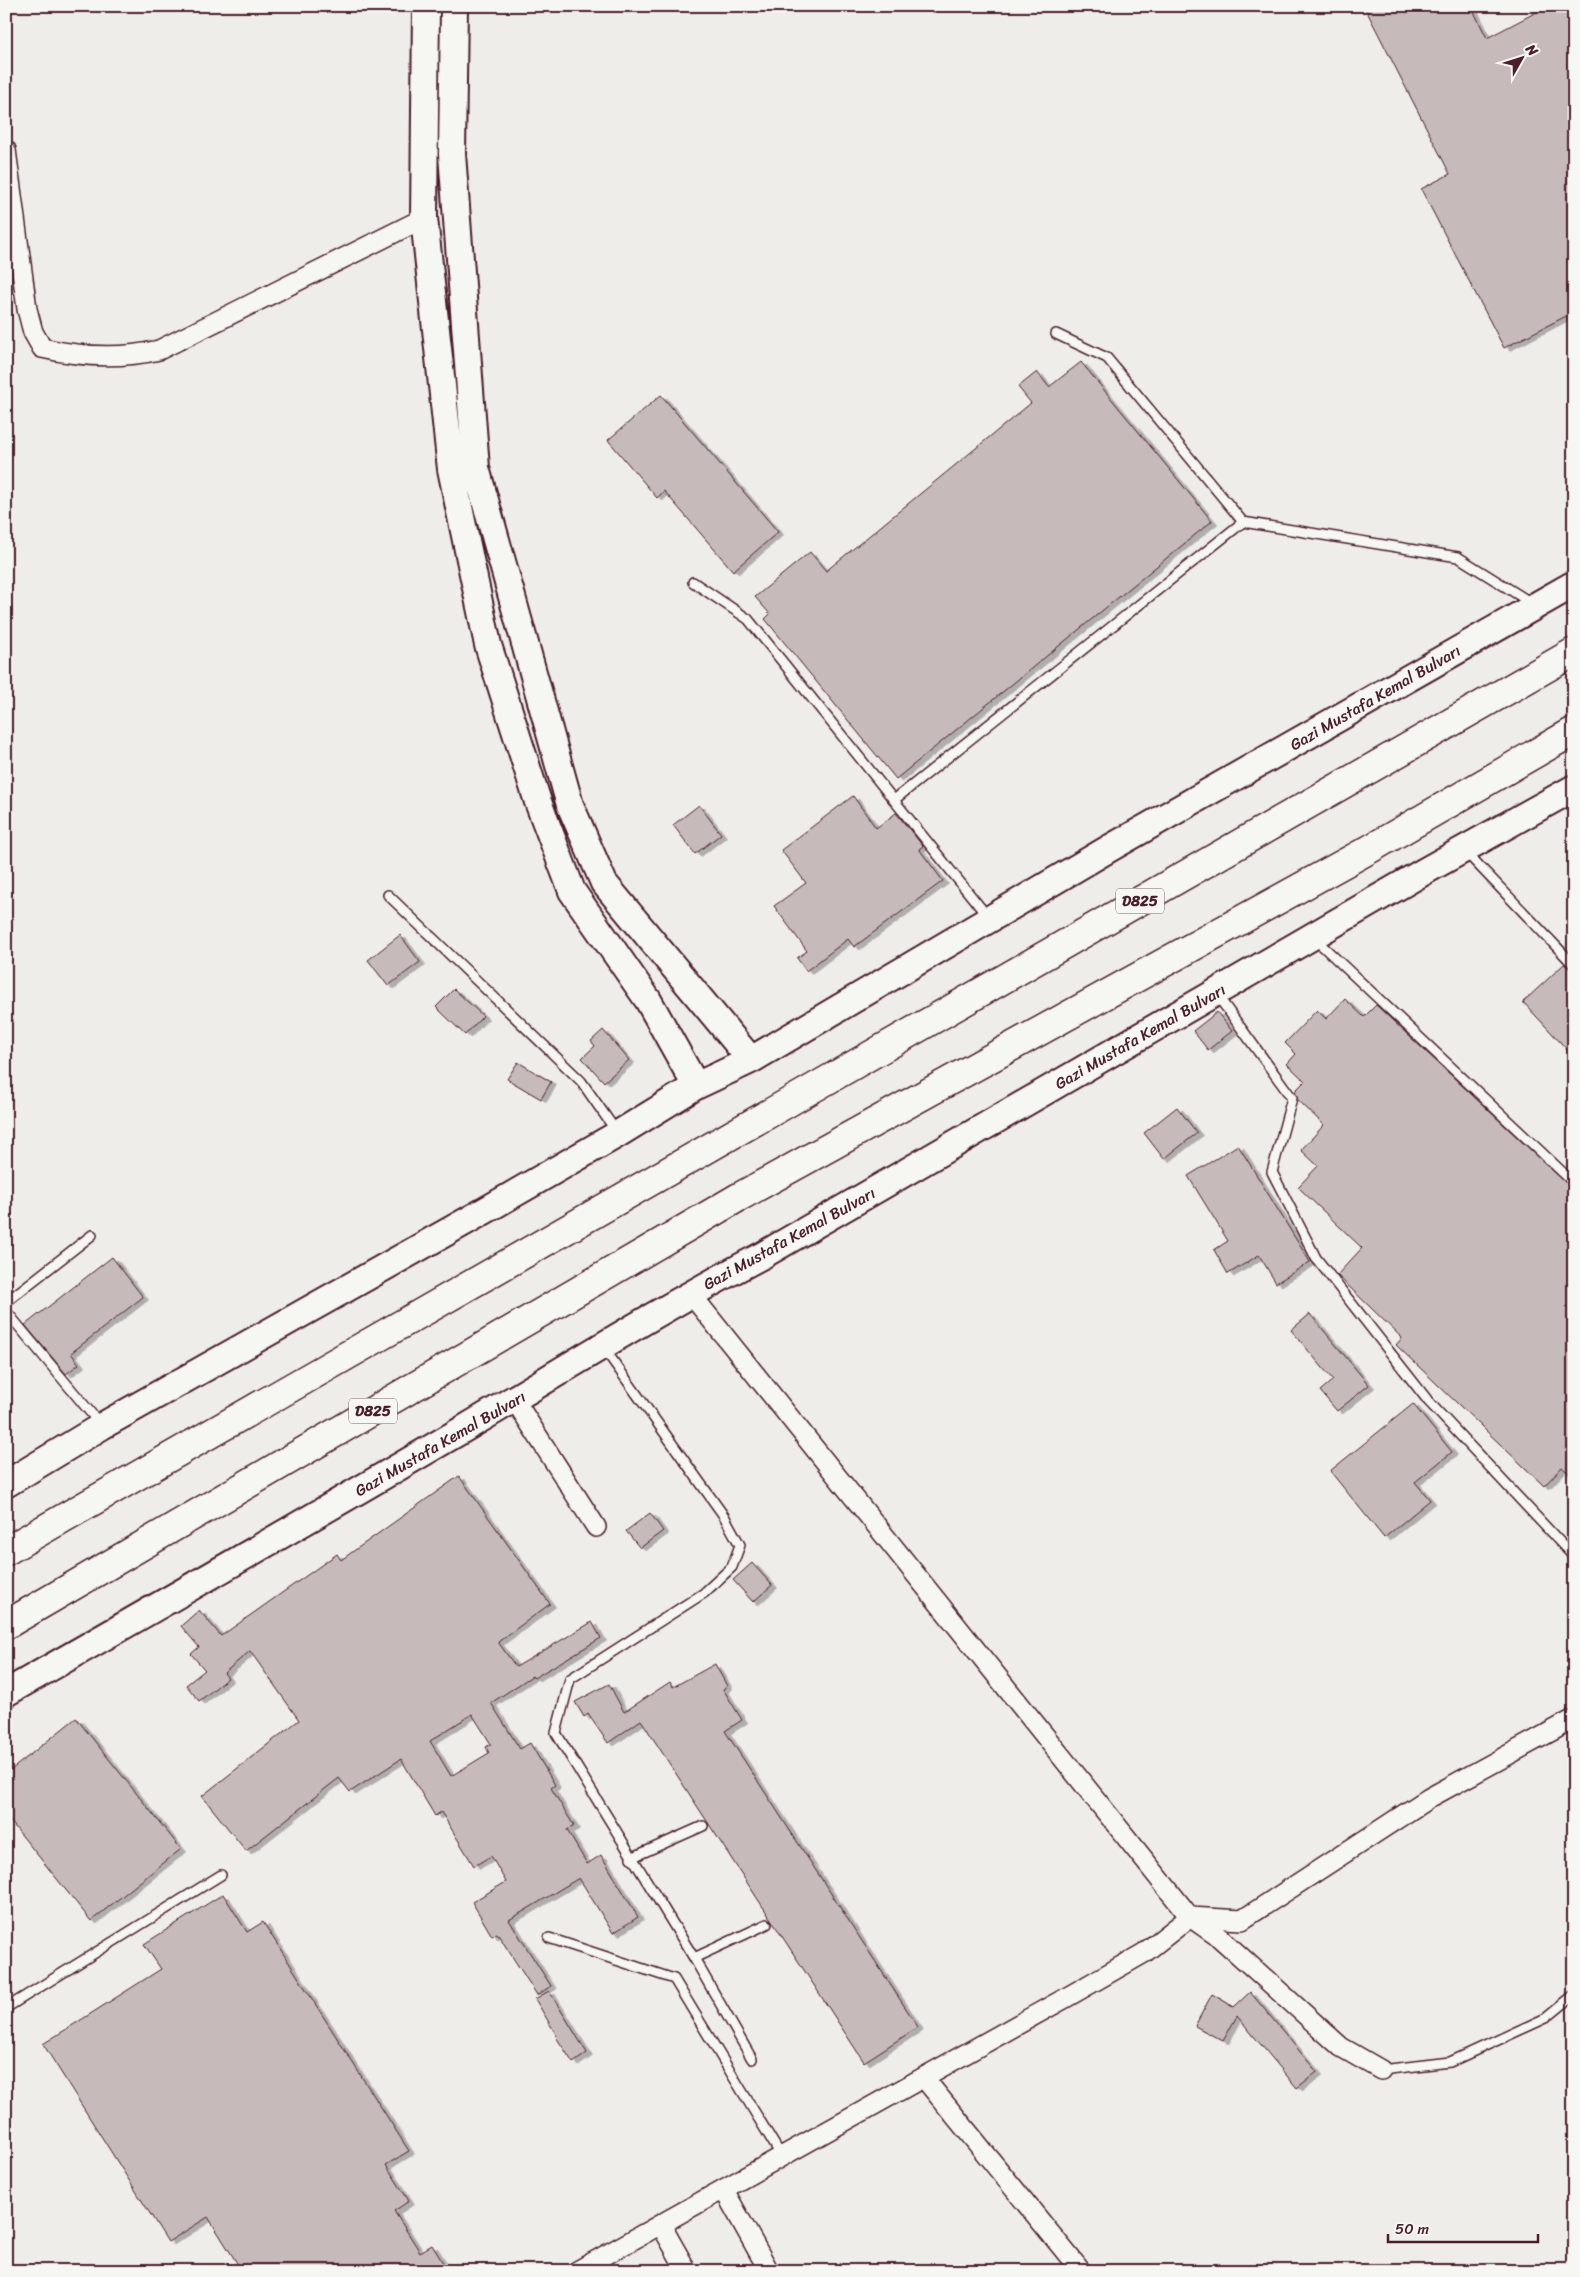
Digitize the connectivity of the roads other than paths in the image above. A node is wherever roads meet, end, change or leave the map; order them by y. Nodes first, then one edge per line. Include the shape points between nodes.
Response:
1 (426, 6) edge
2 (454, 6) edge
3 (6, 150) edge
4 (424, 218) junction
5 (1056, 334) dead end
6 (1243, 522) junction
7 (693, 582) dead end
8 (1574, 584) edge
9 (1536, 606) junction
10 (1574, 652) edge
11 (1574, 731) edge
12 (1574, 788) edge
13 (894, 800) junction
14 (1463, 850) junction
15 (388, 895) dead end
16 (990, 919) junction
17 (1312, 936) junction
18 (1574, 964) edge
19 (1215, 992) junction
20 (751, 1060) junction
21 (696, 1086) junction
22 (618, 1134) junction
23 (1574, 1183) edge
24 (92, 1235) dead end
25 (690, 1293) junction
26 (6, 1302) edge
27 (6, 1311) edge
28 (603, 1347) junction
29 (514, 1399) junction
30 (102, 1426) junction
31 (6, 1484) edge
32 (596, 1527) dead end
33 (6, 1551) edge
34 (1574, 1557) edge
35 (6, 1625) edge
36 (6, 1693) edge
37 (1574, 1719) edge
38 (703, 1826) dead end
39 (631, 1858) junction
40 (221, 1875) dead end
41 (1190, 1917) junction
42 (767, 1924) dead end
43 (549, 1938) dead end
44 (694, 1958) junction
45 (1574, 1995) edge
46 (6, 2008) edge
47 (752, 2059) dead end
48 (1381, 2070) joint
49 (924, 2078) junction
50 (782, 2156) junction
51 (724, 2190) junction
52 (661, 2225) junction
53 (577, 2271) edge
54 (688, 2271) edge
55 (770, 2271) edge
56 (1080, 2271) edge

1 - 4 street
2 - 20 street via 452,154 476,468 570,805 604,883
3 - 4 street via 27,309 33,332 42,348 74,356 137,355 160,350
4 - 21 street via 451,469 488,645 538,802 572,891 648,1000
5 - 6 lane via 1107,358
6 - 9 lane via 1458,557
6 - 13 lane
7 - 13 lane via 748,619
8 - 9 street, Gazi Mustafa Kemal Bulvarı
9 - 16 street, Gazi Mustafa Kemal Bulvarı
10 - 33 highway, D825
11 - 35 highway, D825 via 1370,849 739,1197
12 - 14 street, Gazi Mustafa Kemal Bulvarı
13 - 16 lane
14 - 17 street, Gazi Mustafa Kemal Bulvarı
14 - 18 lane
15 - 22 lane via 582,1081
16 - 20 street, Gazi Mustafa Kemal Bulvarı
17 - 19 street, Gazi Mustafa Kemal Bulvarı
17 - 23 lane
19 - 25 street, Gazi Mustafa Kemal Bulvarı via 762,1255
19 - 34 lane via 1292,1098 1272,1172 1316,1258 1429,1402
20 - 21 street, Gazi Mustafa Kemal Bulvarı
21 - 22 street, Gazi Mustafa Kemal Bulvarı
22 - 30 street, Gazi Mustafa Kemal Bulvarı
24 - 26 lane
25 - 28 street, Gazi Mustafa Kemal Bulvarı
25 - 41 street
27 - 30 lane
28 - 29 street, Gazi Mustafa Kemal Bulvarı
28 - 39 lane via 724,1516 740,1545 732,1567 704,1593 570,1679 556,1733
29 - 32 street
29 - 36 street, Gazi Mustafa Kemal Bulvarı
30 - 31 street, Gazi Mustafa Kemal Bulvarı
37 - 41 street via 1430,1798 1242,1920
38 - 39 lane
39 - 44 lane
40 - 46 lane
41 - 48 street via 1220,1938 1341,2047
41 - 49 street via 1144,1953
42 - 44 lane
43 - 50 lane via 674,1979
44 - 47 lane
45 - 48 lane via 1546,2018 1450,2062
49 - 50 street
49 - 56 street
50 - 51 street
51 - 52 street
51 - 55 street
52 - 53 street
52 - 54 street

